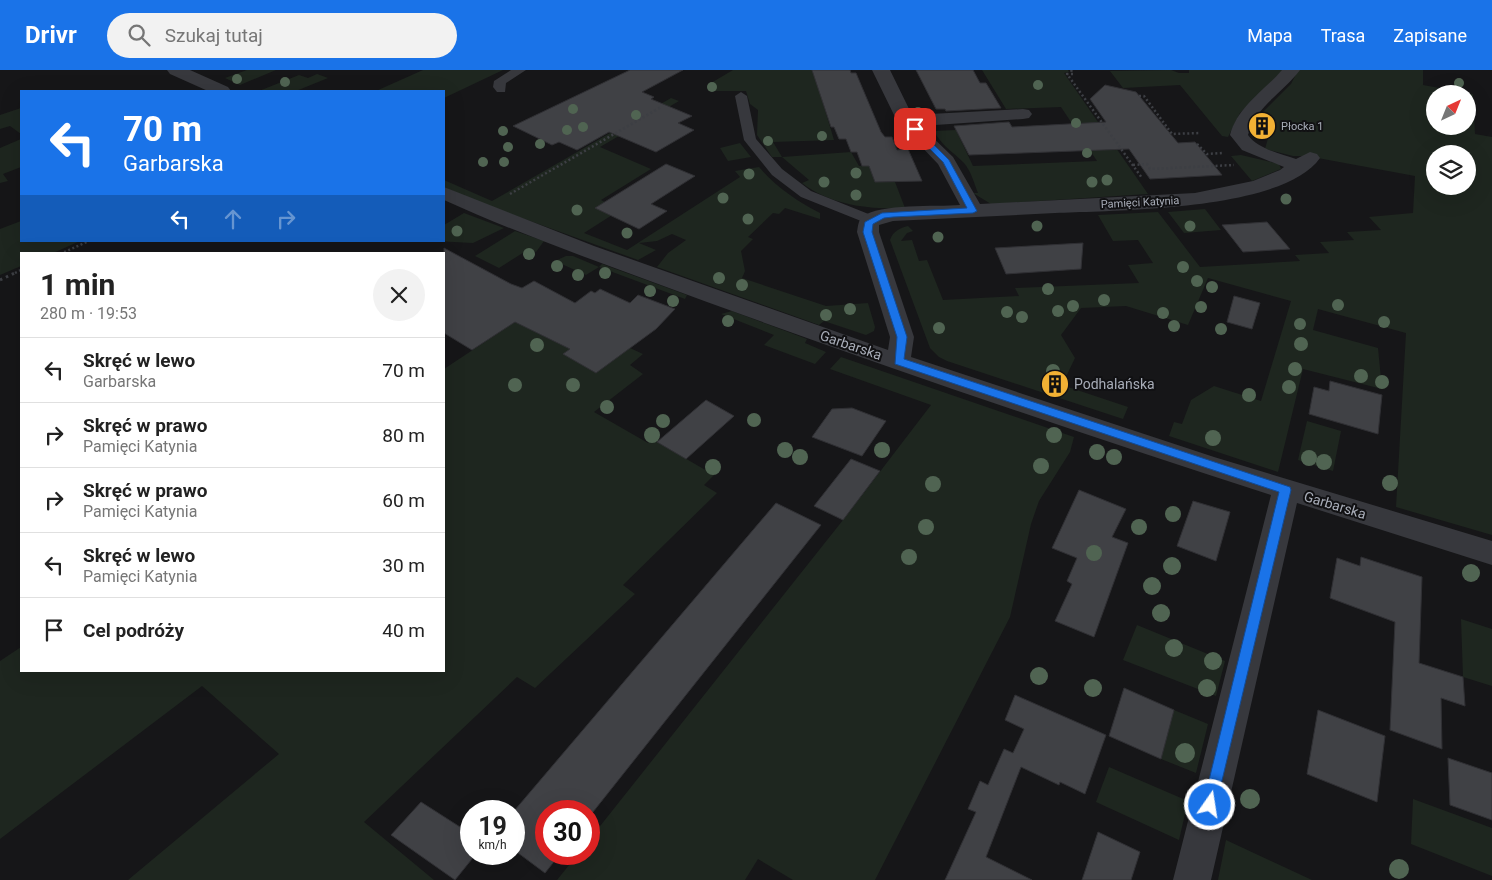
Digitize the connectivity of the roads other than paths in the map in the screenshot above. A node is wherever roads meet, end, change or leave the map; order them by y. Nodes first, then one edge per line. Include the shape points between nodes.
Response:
1 (176, 70) edge
2 (520, 70) edge
3 (881, 70) edge
4 (1291, 70) edge
5 (501, 89) dead end
6 (220, 90) edge
7 (741, 96) dead end
8 (1023, 114) dead end
9 (906, 121) junction
10 (445, 193) edge
11 (973, 211) junction
12 (871, 220) junction
13 (898, 361) junction
14 (1286, 490) junction
15 (1492, 553) edge
16 (1192, 880) edge

1 - 6 street
2 - 5 lane via 500,81
3 - 9 street
4 - 11 street, Pamięci Katynia via 1248,114 1239,135 1240,140 1253,149 1306,162 1263,184 1210,196
7 - 12 lane via 750,140 777,172 806,194
8 - 9 street
9 - 11 street via 946,161
10 - 13 street, Garbarska via 806,330
11 - 12 street, Pamięci Katynia via 893,214
12 - 13 street via 868,232 902,337
13 - 14 street, Garbarska
14 - 15 street, Garbarska
14 - 16 street

